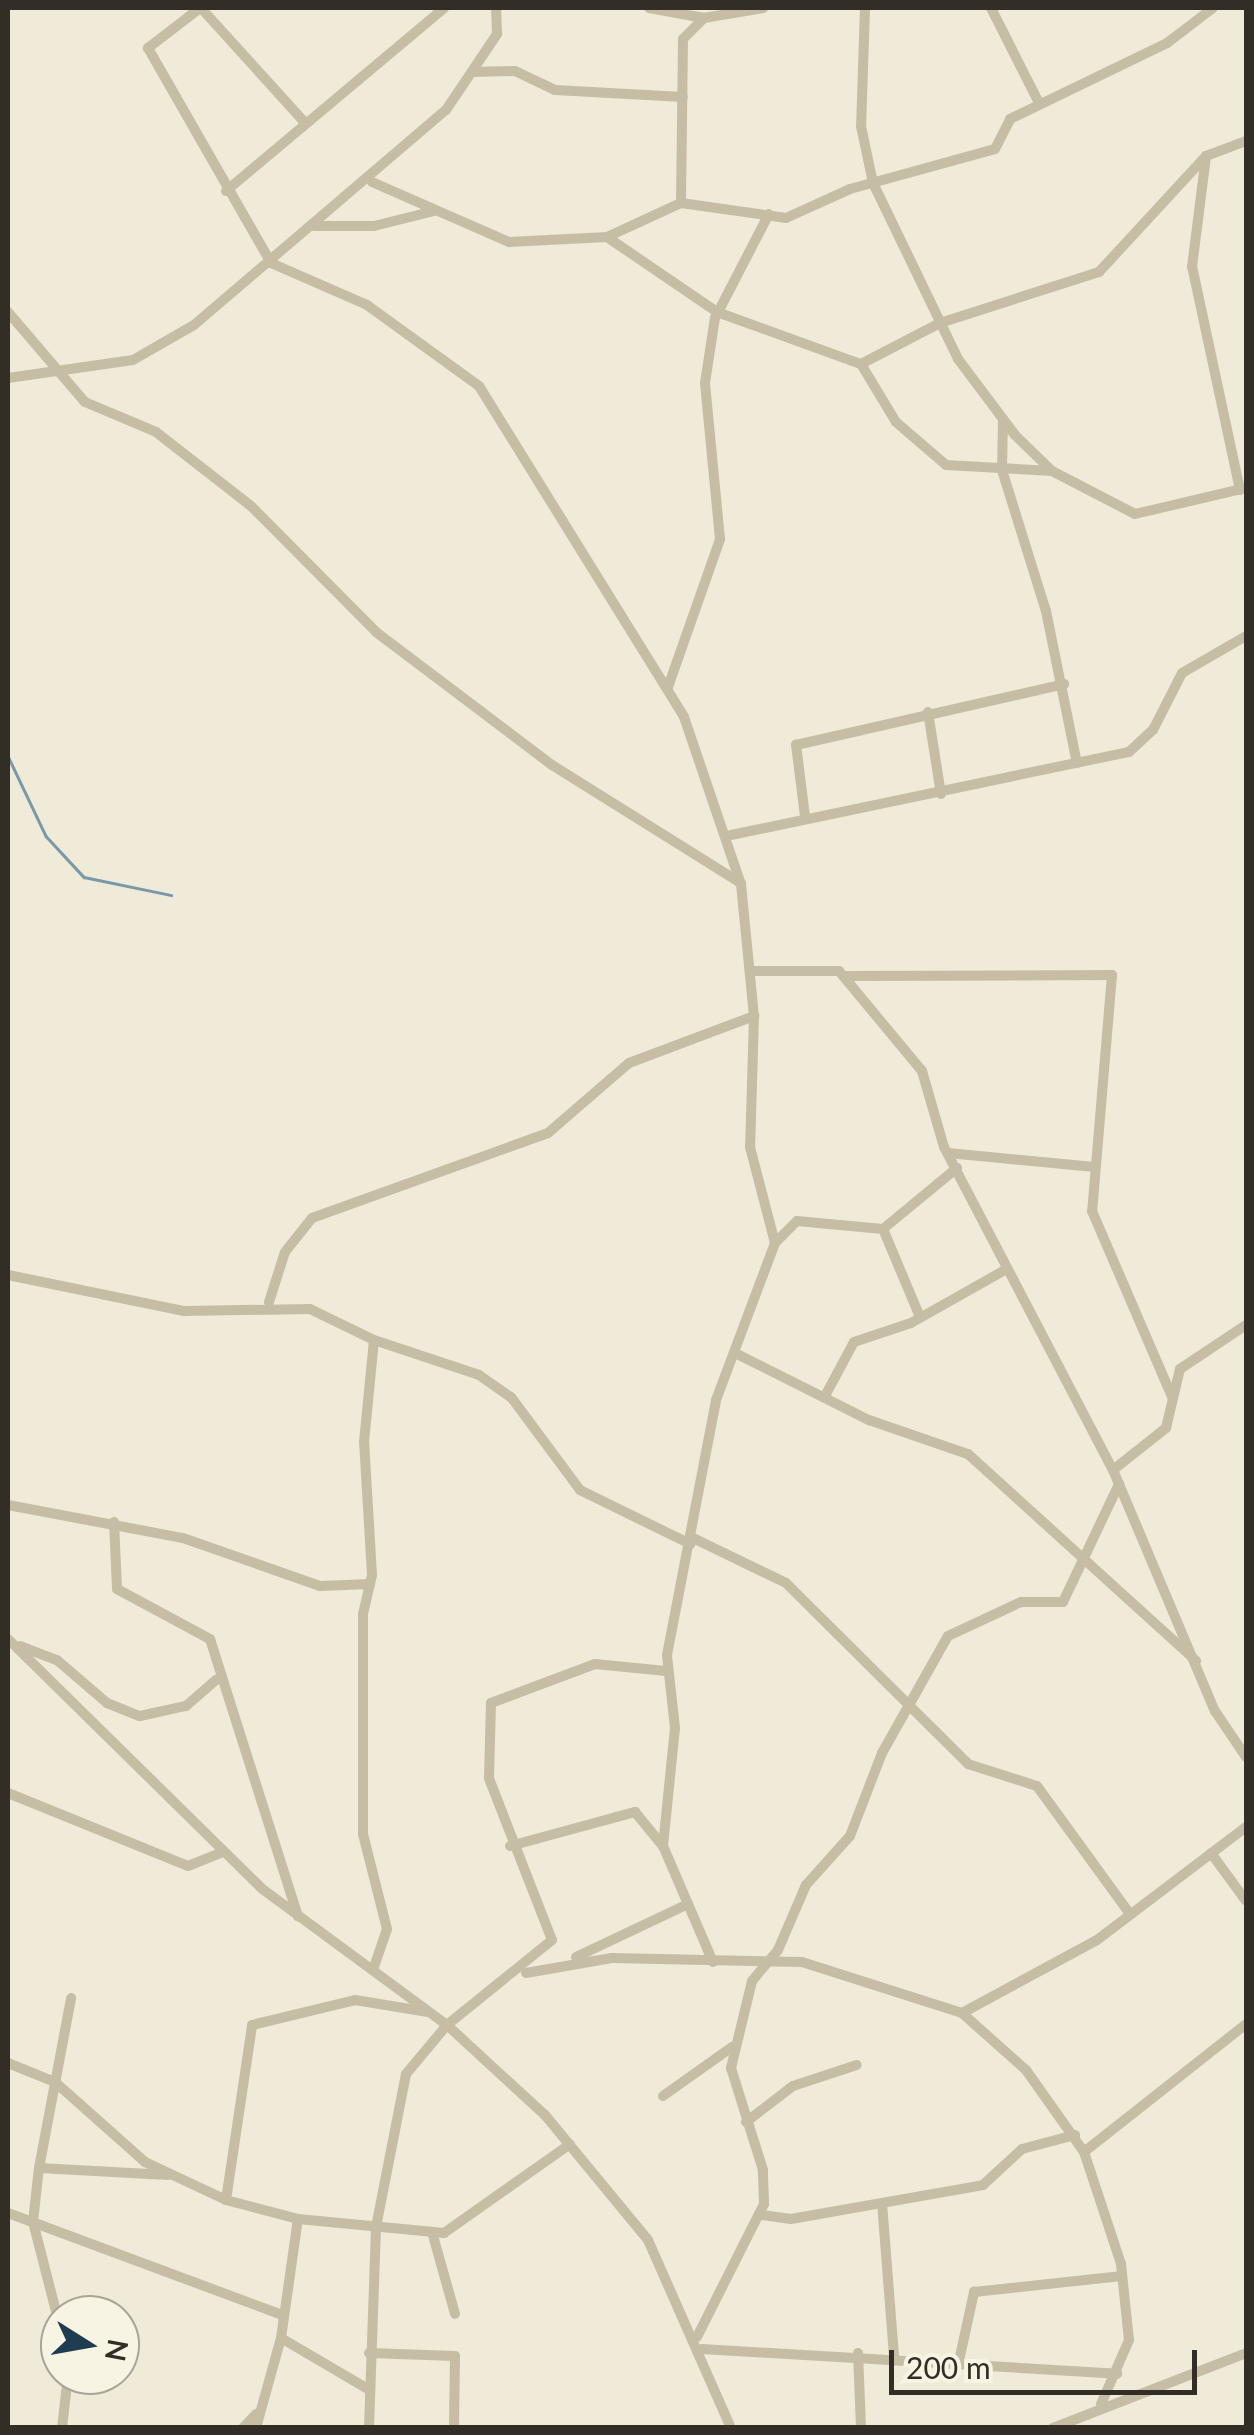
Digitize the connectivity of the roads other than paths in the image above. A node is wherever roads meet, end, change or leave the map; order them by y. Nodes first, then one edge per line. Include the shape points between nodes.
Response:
1 (201, 8) edge
2 (444, 8) edge
3 (496, 8) edge
4 (648, 8) edge
5 (763, 8) edge
6 (865, 8) edge
7 (991, 8) edge
8 (1213, 8) edge
9 (704, 18) junction
10 (473, 72) junction
11 (684, 97) junction
12 (1038, 102) junction
13 (306, 124) junction
14 (1246, 141) edge
15 (1206, 156) junction
16 (372, 182) junction
17 (873, 183) junction
18 (226, 190) junction
19 (681, 203) junction
20 (435, 211) junction
21 (769, 214) junction
22 (314, 226) junction
23 (607, 237) junction
24 (270, 263) junction
25 (8, 312) edge
26 (717, 312) junction
27 (940, 323) junction
28 (862, 364) junction
29 (60, 371) junction
30 (8, 378) edge
31 (1003, 418) junction
32 (1002, 470) junction
33 (1052, 471) junction
34 (1243, 489) edge
35 (1246, 636) edge
36 (1064, 684) junction
37 (668, 687) junction
38 (928, 712) junction
39 (1077, 763) junction
40 (941, 794) junction
41 (805, 816) junction
42 (731, 835) junction
43 (741, 884) junction
44 (750, 971) junction
45 (845, 976) junction
46 (754, 1016) junction
47 (948, 1153) junction
48 (1094, 1166) junction
49 (957, 1168) junction
50 (883, 1230) junction
51 (775, 1243) junction
52 (1007, 1268) junction
53 (8, 1275) edge
54 (269, 1302) junction
55 (920, 1318) junction
56 (1246, 1324) edge
57 (374, 1340) junction
58 (735, 1352) junction
59 (825, 1396) junction
60 (1172, 1397) junction
61 (1113, 1470) junction
62 (1119, 1484) junction
63 (8, 1505) edge
64 (114, 1522) junction
65 (692, 1541) junction
66 (1085, 1564) junction
67 (370, 1584) junction
68 (11, 1642) edge
69 (1200, 1666) junction
70 (666, 1671) junction
71 (216, 1680) junction
72 (908, 1712) junction
73 (1246, 1758) edge
74 (8, 1793) edge
75 (1246, 1827) edge
76 (510, 1846) junction
77 (663, 1846) junction
78 (223, 1852) junction
79 (1211, 1853) junction
80 (1246, 1901) edge
81 (688, 1904) junction
82 (1130, 1914) junction
83 (298, 1916) junction
84 (770, 1960) junction
85 (713, 1962) junction
86 (562, 1963) junction
87 (373, 1970) junction
88 (520, 1974) junction
89 (70, 1998) dead end
90 (429, 2012) junction
91 (962, 2012) junction
92 (1246, 2024) edge
93 (448, 2025) junction
94 (732, 2047) junction
95 (8, 2062) edge
96 (858, 2066) dead end
97 (56, 2082) junction
98 (664, 2096) dead end
99 (746, 2122) junction
100 (1076, 2136) junction
101 (570, 2144) junction
102 (1084, 2152) junction
103 (39, 2168) junction
104 (170, 2174) junction
105 (226, 2200) junction
106 (882, 2203) junction
107 (8, 2212) edge
108 (762, 2215) junction
109 (298, 2219) junction
110 (33, 2222) junction
111 (376, 2227) junction
112 (432, 2232) junction
113 (1122, 2276) junction
114 (52, 2295) edge
115 (455, 2314) dead end
116 (282, 2315) junction
117 (697, 2336) junction
118 (281, 2338) junction
119 (702, 2349) junction
120 (369, 2353) junction
121 (1246, 2353) edge
122 (858, 2354) junction
123 (894, 2356) junction
124 (959, 2362) junction
125 (1117, 2374) junction
126 (368, 2389) junction
127 (66, 2395) edge
128 (1101, 2404) junction
129 (256, 2413) junction
130 (62, 2428) edge
131 (243, 2428) edge
132 (256, 2428) edge
133 (368, 2428) edge
134 (454, 2428) edge
135 (731, 2428) edge
136 (860, 2428) edge
137 (1053, 2428) edge

1 - 13 street
1 - 18 street via 148,48
2 - 13 street
3 - 10 street via 498,34
4 - 9 street
5 - 9 street
6 - 17 street via 861,126
7 - 12 street
8 - 12 street via 1167,43
9 - 11 street via 684,38
10 - 11 street via 515,71 555,90
10 - 16 street
11 - 19 street
12 - 17 street via 1010,119 995,149
13 - 18 street
14 - 15 street
15 - 27 street via 1099,272
15 - 34 street via 1192,267
16 - 20 street
16 - 22 street
17 - 21 street via 795,216
17 - 27 street
18 - 24 street
19 - 21 street
19 - 23 street
20 - 22 street via 374,226
20 - 23 street via 508,242
21 - 26 street
22 - 24 street
23 - 26 street
24 - 29 street via 147,356
24 - 37 street via 352,296 479,386 584,566 616,600
25 - 29 street
26 - 28 street
26 - 37 street via 705,384 720,539
27 - 28 street
27 - 31 street
28 - 32 street via 896,422 939,461
29 - 30 street
29 - 43 street via 85,402 156,432 251,506 376,632 552,765
31 - 32 street
31 - 33 street
32 - 33 street
32 - 36 street
33 - 34 street via 1135,514
35 - 39 street via 1182,673 1143,744
36 - 38 street
36 - 39 street
37 - 42 street
38 - 40 street
38 - 41 street via 796,746
39 - 40 street
40 - 41 street
41 - 42 street
42 - 43 street
43 - 44 street
44 - 45 street via 819,966
44 - 46 street
45 - 47 street via 922,1071
45 - 48 street via 1112,975
46 - 51 street via 750,1146
46 - 54 street via 629,1063 548,1133 312,1218 284,1252
47 - 48 street
47 - 49 street
48 - 60 street via 1096,1226
49 - 50 street
49 - 52 street
50 - 51 street via 804,1218
50 - 55 street
51 - 58 street
52 - 55 street
52 - 61 street
53 - 54 street via 184,1311
54 - 57 street via 310,1309
55 - 59 street via 854,1342
56 - 60 street via 1180,1369
57 - 65 street via 478,1375 511,1397 580,1490
57 - 67 street via 364,1442
58 - 59 street
58 - 65 street via 714,1410
59 - 66 street via 968,1454
60 - 61 street via 1166,1428
61 - 62 street
62 - 66 street
62 - 69 street
63 - 64 street
64 - 67 street via 320,1586
64 - 71 street via 112,1581 210,1639
65 - 70 street
65 - 72 street via 786,1583
66 - 69 street
66 - 72 street via 1059,1604 1021,1602 955,1629
67 - 87 street via 363,1834 387,1929
68 - 71 street via 57,1660 107,1703 140,1716 186,1706
68 - 78 street
69 - 73 street via 1214,1711
70 - 76 street via 595,1664 493,1698 484,1752
70 - 77 street via 675,1715
71 - 83 street via 255,1770
72 - 82 street via 968,1764 1038,1786
72 - 84 street via 850,1836 806,1884
74 - 78 street via 188,1866
75 - 79 street
76 - 77 street via 634,1812
76 - 88 street via 552,1933 548,1950
77 - 81 street
78 - 83 street
79 - 80 street
79 - 82 street
81 - 85 street
81 - 86 street
82 - 91 street via 1030,1983
83 - 87 street
84 - 85 street
84 - 91 street via 814,1965
84 - 94 street via 749,1988
85 - 86 street
86 - 88 street
87 - 90 street
88 - 93 street
89 - 97 street
90 - 93 street
90 - 105 street via 355,2000 252,2026
91 - 100 street via 1003,2044
92 - 102 street
93 - 101 street
93 - 111 street via 406,2074
94 - 98 street
94 - 99 street
95 - 97 street
96 - 99 street via 793,2086
97 - 103 street
97 - 104 street
99 - 108 street via 764,2170
100 - 102 street
100 - 106 street via 1022,2149 983,2185
101 - 112 street via 464,2227
101 - 117 street via 648,2240
102 - 113 street
103 - 104 street
103 - 110 street
104 - 105 street
105 - 109 street
106 - 108 street
106 - 123 street
107 - 110 street
108 - 117 street
109 - 111 street
109 - 116 street
110 - 114 street
110 - 116 street
111 - 112 street
111 - 120 street
112 - 115 street
113 - 124 street via 974,2292
113 - 125 street via 1129,2340
116 - 118 street
117 - 119 street
118 - 126 street
118 - 129 street
119 - 122 street
119 - 135 street
120 - 126 street
120 - 134 street via 455,2356
121 - 128 street
122 - 123 street
122 - 136 street
123 - 124 street
124 - 125 street
125 - 128 street
126 - 133 street
127 - 130 street
128 - 137 street
129 - 131 street
129 - 132 street

